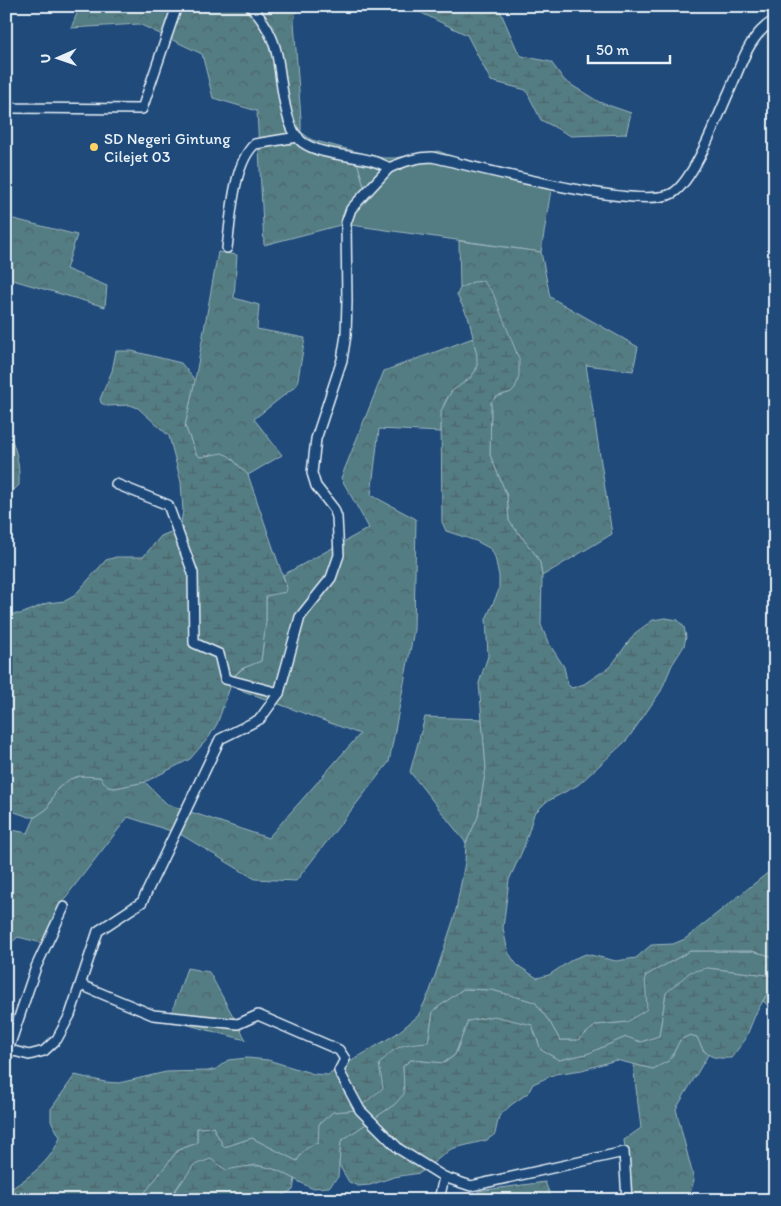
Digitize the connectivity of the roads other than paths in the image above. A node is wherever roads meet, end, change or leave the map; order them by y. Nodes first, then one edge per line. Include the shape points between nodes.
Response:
1 (177, 6) edge
2 (250, 6) edge
3 (775, 20) edge
4 (6, 104) edge
5 (298, 138) junction
6 (389, 168) junction
7 (227, 248) dead end
8 (116, 484) dead end
9 (279, 693) junction
10 (64, 907) dead end
11 (81, 985) junction
12 (7, 1050) edge
13 (444, 1177) junction
14 (440, 1200) edge
15 (627, 1200) edge

1 - 4 street via 142,108 12,108
2 - 5 street via 270,31 286,112
3 - 6 street via 757,34 745,52 694,168 674,193 664,197 646,199 572,190 432,157
5 - 6 street via 313,147 380,162
5 - 7 street via 255,144 250,148 238,172
6 - 9 street via 351,209 346,223 346,335 342,360 316,439 312,473 316,486 337,517 339,555 331,578 300,617
8 - 9 street via 168,505 193,573 194,644 218,654 225,679
9 - 11 street via 260,719 220,739 142,902 98,931
10 - 12 street via 36,967
11 - 12 street via 70,1016 57,1038 44,1051 29,1055
11 - 13 street via 153,1016 238,1024 258,1015 339,1050 346,1059 339,1071 360,1110 399,1149
13 - 14 street
13 - 15 street via 471,1186 624,1152

